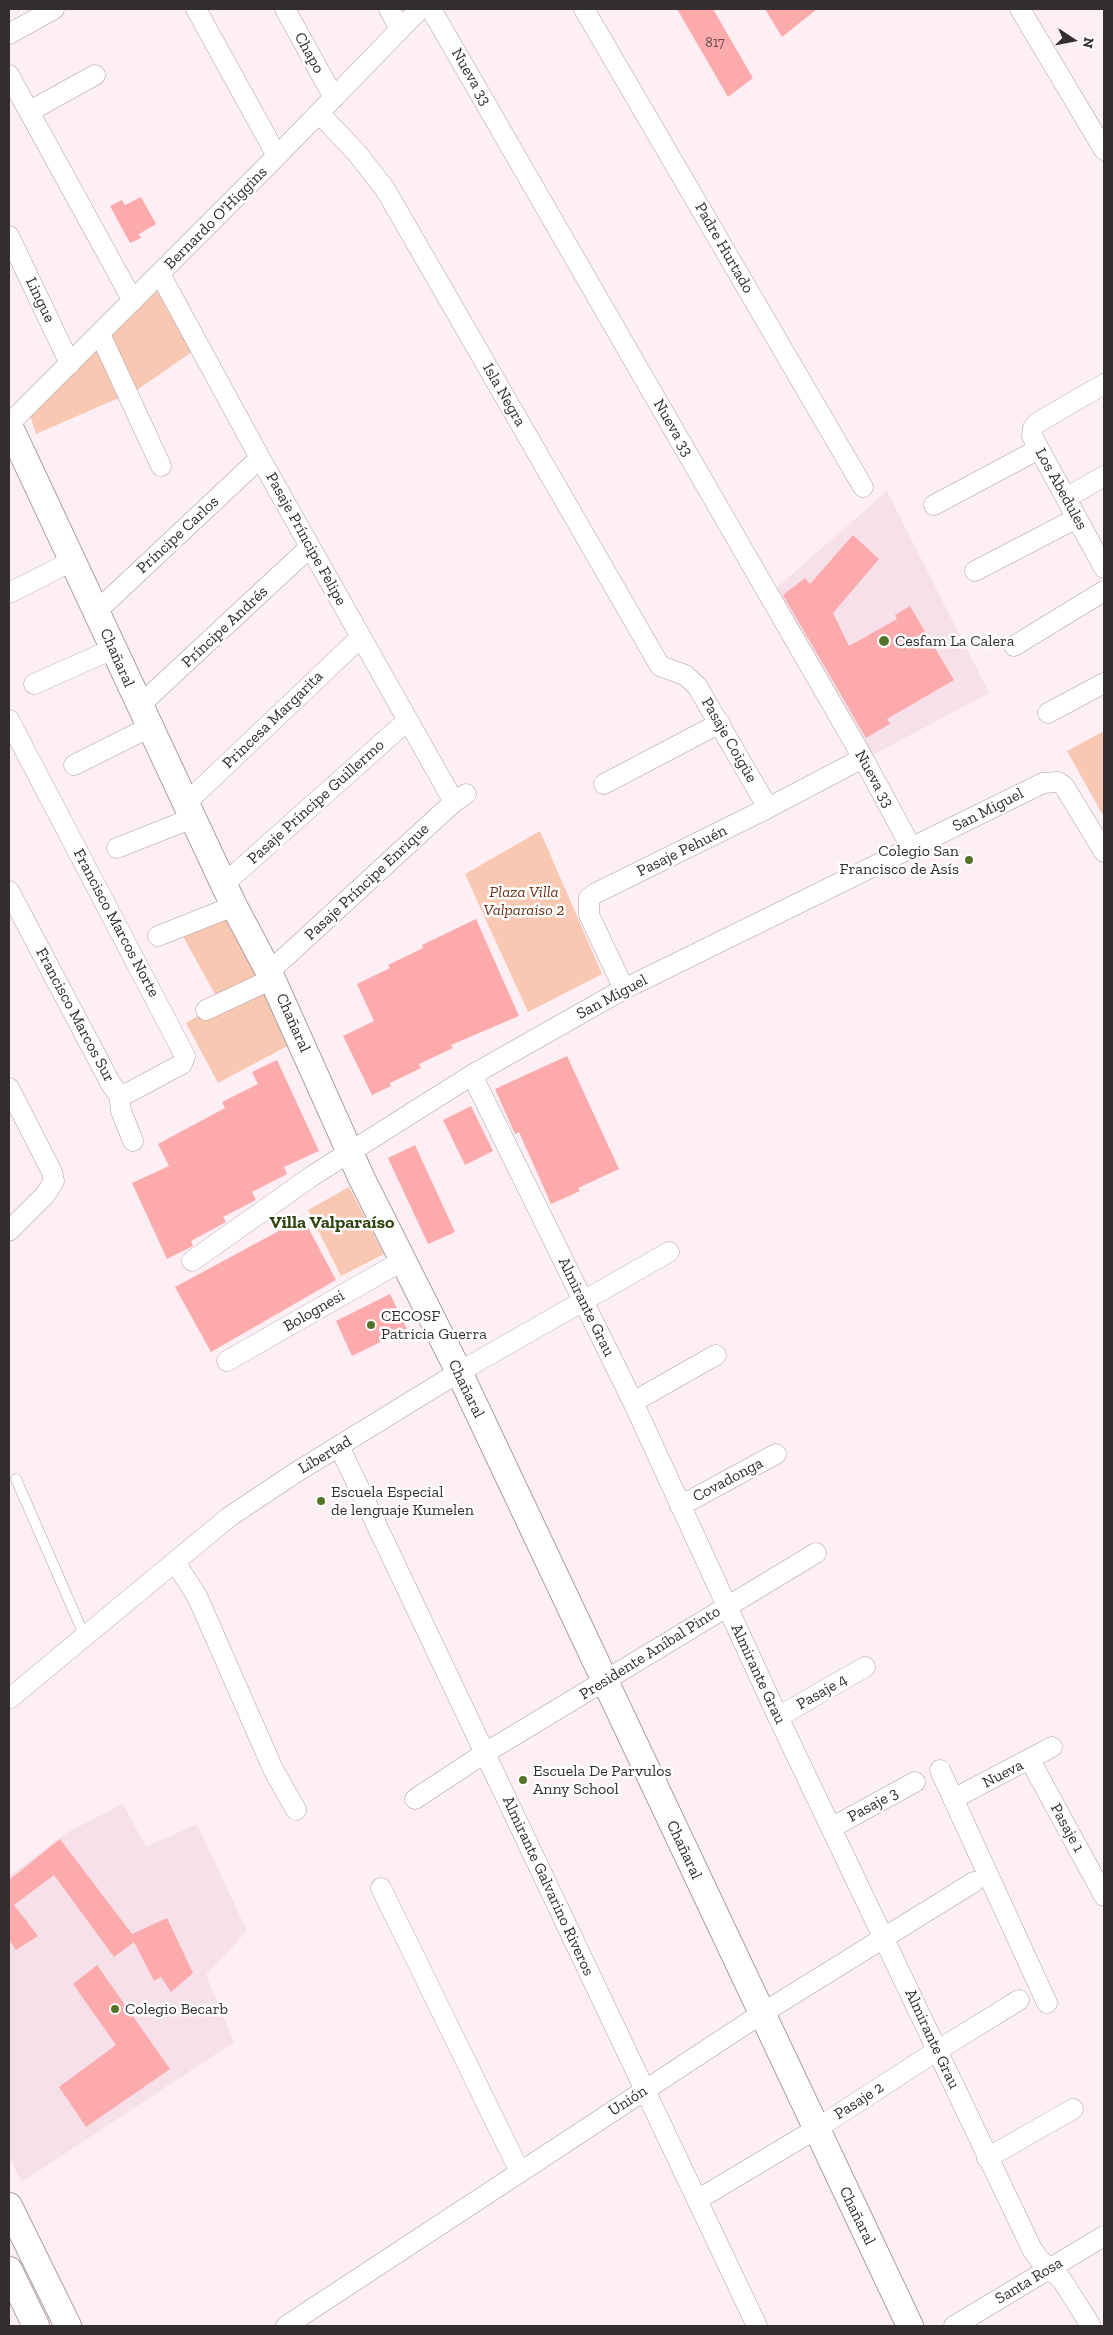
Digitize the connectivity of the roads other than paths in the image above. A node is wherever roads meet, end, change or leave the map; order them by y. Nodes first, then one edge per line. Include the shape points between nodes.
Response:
1 (54, 9) edge
2 (196, 9) edge
3 (285, 9) edge
4 (388, 9) edge
5 (420, 9) edge
6 (432, 9) edge
7 (584, 9) edge
8 (1020, 9) edge
9 (400, 30) junction
10 (9, 34) edge
11 (9, 75) edge
12 (95, 75) dead end
13 (334, 98) junction
14 (30, 111) junction
15 (319, 113) junction
16 (1104, 150) edge
17 (278, 156) junction
18 (9, 236) edge
19 (160, 274) junction
20 (133, 301) junction
21 (100, 334) junction
22 (70, 364) junction
23 (1104, 384) edge
24 (9, 425) edge
25 (1036, 443) junction
26 (260, 458) junction
27 (162, 466) dead end
28 (1104, 476) edge
29 (864, 487) dead end
30 (1066, 498) junction
31 (934, 505) dead end
32 (1077, 518) junction
33 (310, 547) junction
34 (72, 561) junction
35 (1104, 568) edge
36 (975, 570) dead end
37 (1104, 591) edge
38 (9, 593) edge
39 (97, 611) junction
40 (361, 637) junction
41 (1014, 646) dead end
42 (113, 648) junction
43 (685, 675) joint
44 (1104, 683) edge
45 (34, 684) dead end
46 (1048, 712) dead end
47 (145, 717) junction
48 (9, 720) edge
49 (408, 720) junction
50 (720, 723) junction
51 (863, 758) junction
52 (74, 765) dead end
53 (604, 784) dead end
54 (460, 798) joint
55 (768, 808) junction
56 (189, 811) junction
57 (1103, 846) edge
58 (117, 848) dead end
59 (912, 849) junction
60 (9, 891) edge
61 (229, 895) junction
62 (158, 936) dead end
63 (271, 975) junction
64 (624, 989) junction
65 (206, 1010) dead end
66 (472, 1075) junction
67 (9, 1088) edge
68 (119, 1095) junction
69 (133, 1141) dead end
70 (351, 1152) junction
71 (9, 1230) edge
72 (668, 1252) dead end
73 (192, 1260) dead end
74 (402, 1262) junction
75 (583, 1301) junction
76 (716, 1355) dead end
77 (227, 1361) dead end
78 (459, 1372) junction
79 (633, 1402) junction
80 (339, 1446) junction
81 (776, 1454) dead end
82 (16, 1479) dead end
83 (680, 1506) junction
84 (816, 1553) dead end
85 (175, 1562) junction
86 (726, 1606) junction
87 (86, 1637) junction
88 (865, 1667) dead end
89 (605, 1682) junction
90 (9, 1699) edge
91 (778, 1717) junction
92 (1052, 1747) dead end
93 (485, 1753) junction
94 (1030, 1760) junction
95 (940, 1770) dead end
96 (915, 1782) dead end
97 (416, 1799) dead end
98 (953, 1799) junction
99 (296, 1810) dead end
100 (831, 1828) junction
101 (974, 1882) dead end
102 (381, 1888) dead end
103 (1104, 1896) edge
104 (884, 1939) junction
105 (1019, 2000) dead end
106 (1048, 2002) dead end
107 (761, 2014) junction
108 (938, 2050) junction
109 (644, 2090) junction
110 (1073, 2108) dead end
111 (816, 2130) junction
112 (987, 2158) junction
113 (520, 2172) junction
114 (697, 2200) junction
115 (9, 2206) edge
116 (1104, 2236) edge
117 (1050, 2268) junction
118 (9, 2270) edge
119 (36, 2326) edge
120 (68, 2326) edge
121 (286, 2326) edge
122 (757, 2326) edge
123 (910, 2326) edge
124 (954, 2326) edge
125 (1091, 2326) edge

1 - 10 street
2 - 17 street
3 - 13 street, Chapo
4 - 9 street
5 - 9 street, Bernardo O'Higgins
6 - 51 street, Nueva 33
7 - 29 street, Padre Hurtado
8 - 16 street
9 - 13 street, Bernardo O'Higgins
11 - 14 street
12 - 14 street
13 - 15 street, Bernardo O'Higgins
14 - 20 street
15 - 17 street, Bernardo O'Higgins
15 - 43 street, Isla Negra via 385,189 660,666
17 - 19 street, Bernardo O'Higgins
18 - 22 street, Lingue
19 - 20 street, Bernardo O'Higgins
19 - 26 street, Pasaje Príncipe Felipe
20 - 21 street, Bernardo O'Higgins
21 - 22 street, Bernardo O'Higgins
21 - 27 street
22 - 24 street, Bernardo O'Higgins
23 - 25 street via 1037,423 1032,428
24 - 34 street, Chañaral
25 - 30 street, Los Abedules
25 - 31 street
26 - 33 street, Pasaje Príncipe Felipe
26 - 39 street, Príncipe Carlos
28 - 30 street
30 - 32 street, Los Abedules
32 - 35 street, Los Abedules
32 - 36 street
33 - 40 street, Pasaje Príncipe Felipe
33 - 47 street, Príncipe Andrés
34 - 38 street
34 - 39 street, Chañaral
37 - 41 street
39 - 42 street, Chañaral
40 - 49 street, Pasaje Príncipe Felipe
40 - 56 street, Princesa Margarita
42 - 45 street
42 - 47 street, Chañaral
43 - 50 street, Pasaje Coigüe via 697,686
44 - 46 street
47 - 52 street, Príncipe Andrés
47 - 56 street, Chañaral
48 - 68 street, Francisco Marcos Norte via 185,1056 182,1064
49 - 54 street, Pasaje Príncipe Felipe
49 - 61 street, Pasaje Príncipe Guillermo
50 - 53 street
50 - 55 street, Pasaje Coigüe
51 - 55 street, Pasaje Pehuén
51 - 59 street, Nueva 33
54 - 63 street, Pasaje Príncipe Enrique
55 - 64 street, Pasaje Pehuén via 589,898 590,915
56 - 58 street
56 - 61 street, Chañaral
57 - 59 street, San Miguel via 1071,795 1058,782 1043,784
59 - 64 street, San Miguel
60 - 68 street, Francisco Marcos Sur
61 - 62 street
61 - 63 street, Chañaral
63 - 65 street, Pasaje Príncipe Enrique
63 - 70 street, Chañaral
64 - 66 street, San Miguel
66 - 70 street, San Miguel
66 - 75 street, Almirante Grau
67 - 71 street via 54,1181 45,1195
68 - 69 street, Francisco Marcos Sur via 121,1111
70 - 73 street, San Miguel
70 - 74 street, Chañaral
72 - 75 street, Libertad
74 - 77 street, Bolognesi
74 - 78 street, Chañaral
75 - 78 street, Libertad
75 - 79 street, Almirante Grau
76 - 79 street
78 - 80 street, Libertad
78 - 89 street, Chañaral
79 - 83 street, Almirante Grau
80 - 85 street, Libertad via 229,1517
80 - 93 street, Almirante Galvarino Riveros
81 - 83 street, Covadonga
82 - 87 lane
83 - 86 street, Almirante Grau
84 - 86 street, Presidente Aníbal Pinto
85 - 87 street, Libertad
85 - 99 street via 197,1596 273,1769
86 - 89 street, Presidente Aníbal Pinto
86 - 91 street, Almirante Grau
87 - 90 street, Libertad
88 - 91 street, Pasaje 4
89 - 93 street, Presidente Aníbal Pinto
89 - 107 street, Chañaral
91 - 100 street, Almirante Grau
92 - 94 street, Nueva
93 - 97 street, Presidente Aníbal Pinto
93 - 109 street, Almirante Galvarino Riveros
94 - 98 street, Nueva
94 - 103 street, Pasaje 1
95 - 98 street
96 - 100 street, Pasaje 3
98 - 106 street
100 - 104 street, Almirante Grau
101 - 104 street, Unión
102 - 113 street
104 - 107 street, Unión
104 - 108 street, Almirante Grau
105 - 108 street, Pasaje 2
107 - 109 street, Unión
107 - 111 street, Chañaral
108 - 111 street, Pasaje 2
108 - 112 street, Almirante Grau
109 - 113 street, Unión
109 - 114 street, Almirante Galvarino Riveros
110 - 112 street
111 - 114 street, Pasaje 2
111 - 123 street, Chañaral
112 - 117 street, Almirante Grau via 1032,2249
113 - 121 street, Unión
114 - 122 street, Almirante Galvarino Riveros
115 - 120 street
116 - 117 street, Santa Rosa
117 - 124 street, Santa Rosa
117 - 125 street, Almirante Grau via 1062,2280
118 - 119 street

